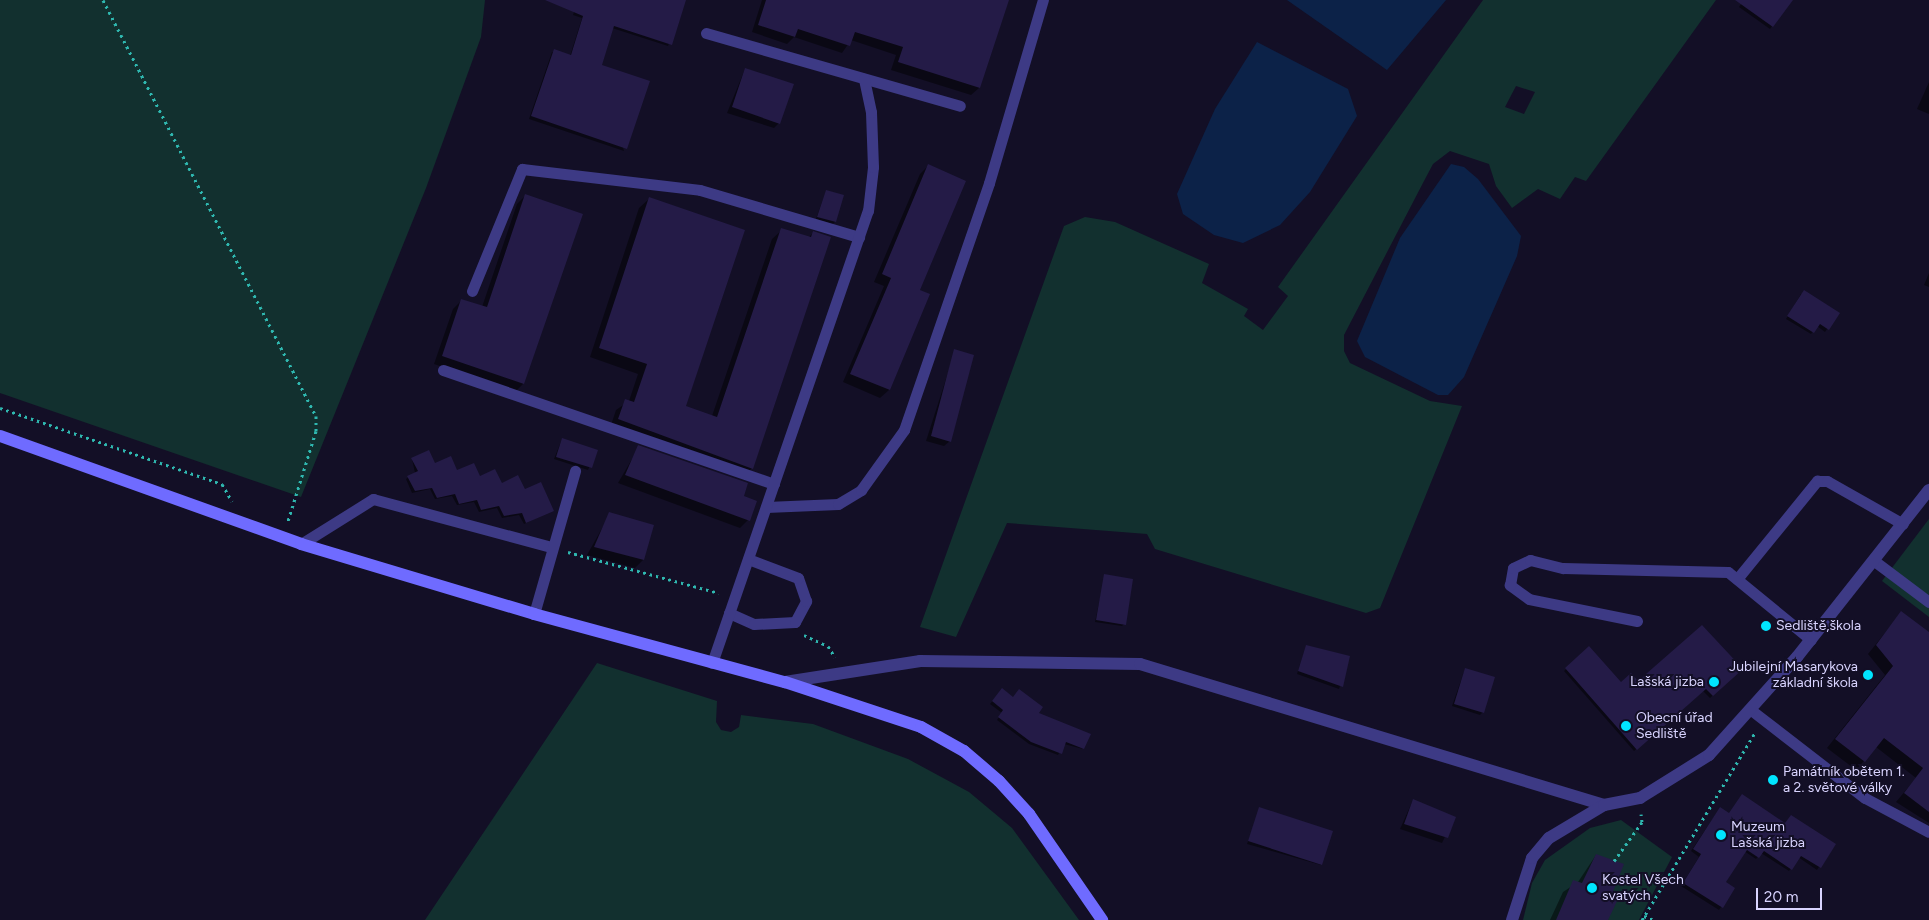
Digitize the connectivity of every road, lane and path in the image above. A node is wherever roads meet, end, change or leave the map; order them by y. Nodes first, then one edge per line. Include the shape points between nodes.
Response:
1 (103, 0) edge
2 (1043, 0) edge
3 (706, 33) dead end
4 (864, 79) junction
5 (960, 106) dead end
6 (859, 237) junction
7 (472, 291) dead end
8 (443, 370) dead end
9 (0, 408) edge
10 (0, 436) edge
11 (575, 471) dead end
12 (774, 484) junction
13 (1929, 490) edge
14 (242, 506) dead end
15 (766, 507) junction
16 (278, 518) dead end
17 (288, 521) junction
18 (1903, 524) junction
19 (318, 532) junction
20 (301, 544) junction
21 (551, 547) junction
22 (748, 559) junction
23 (1873, 560) junction
24 (1737, 580) junction
25 (735, 597) junction
26 (1929, 602) edge
27 (729, 613) junction
28 (534, 614) junction
29 (1637, 621) dead end
30 (776, 623) junction
31 (1811, 640) junction
32 (834, 662) dead end
33 (712, 663) junction
34 (785, 682) junction
35 (1751, 710) junction
36 (1765, 720) junction
37 (1640, 798) junction
38 (1604, 805) junction
39 (1929, 832) edge
40 (1614, 861) dead end
41 (1643, 918) edge
42 (1102, 920) edge
43 (1512, 920) edge
44 (1654, 920) edge

1 - 17 path via 316,416 316,431
2 - 15 lane via 989,183 904,430 861,490 838,504
3 - 4 lane
4 - 5 lane
4 - 6 lane via 871,112 873,167 868,211
6 - 7 lane via 700,190 522,169
6 - 12 lane
8 - 12 lane
9 - 14 path via 222,484 233,502
10 - 20 main road
11 - 21 lane
12 - 15 lane
13 - 18 street
15 - 22 lane
16 - 17 path
17 - 19 path
18 - 23 street
18 - 24 lane via 1827,481 1818,481
19 - 20 lane
19 - 21 lane via 373,499
20 - 28 main road
21 - 25 path
21 - 28 lane
22 - 25 lane
22 - 30 lane via 798,578 806,600 795,622
23 - 26 lane
23 - 31 street
24 - 29 lane via 1728,572 1563,568 1530,560 1513,568 1510,584 1529,599
24 - 31 lane
25 - 27 lane
27 - 30 lane via 754,624
27 - 33 lane
28 - 33 main road
30 - 32 path via 828,646
31 - 35 street
33 - 34 main road
34 - 38 street via 920,661 1140,664
34 - 42 main road via 896,716 964,751 1029,814
35 - 36 lane
35 - 37 street via 1708,756
36 - 39 lane via 1865,798
36 - 41 path
37 - 38 street
37 - 40 path via 1642,822
38 - 43 street via 1549,838 1532,858
41 - 44 path

